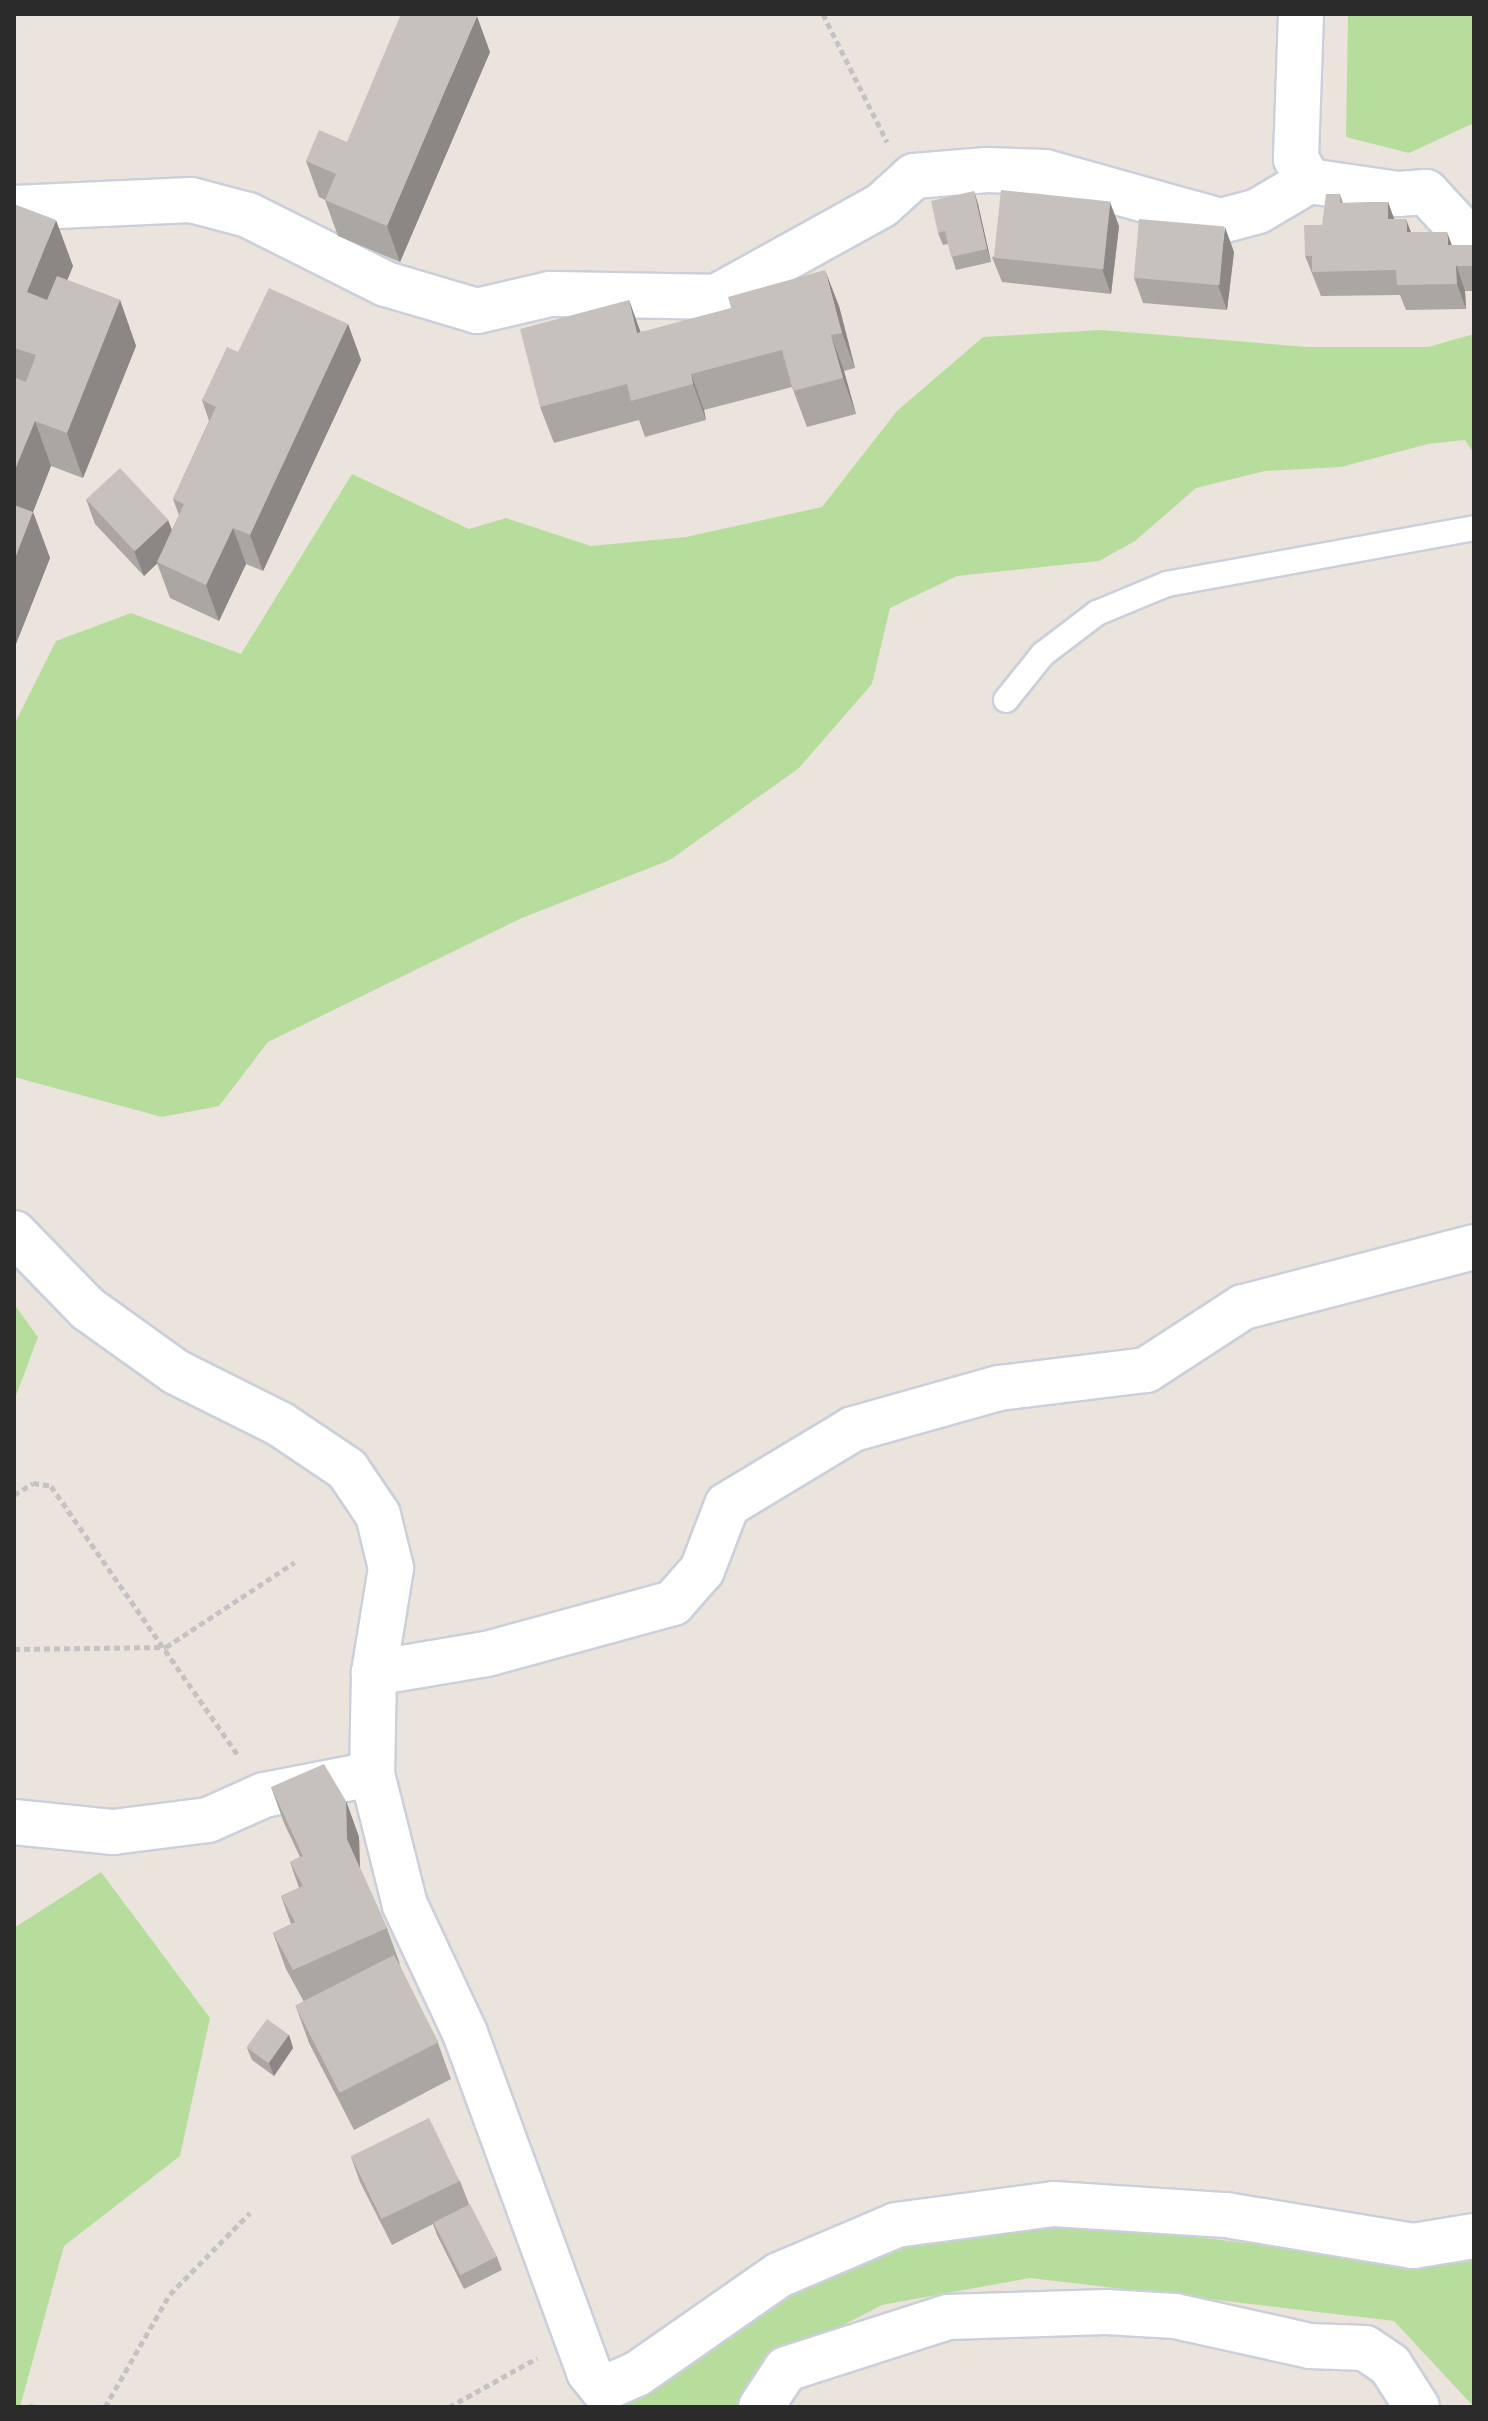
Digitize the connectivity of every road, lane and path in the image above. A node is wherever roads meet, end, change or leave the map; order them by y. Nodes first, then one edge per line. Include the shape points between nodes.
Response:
1 (823, 14) edge
2 (1301, 14) edge
3 (914, 176) junction
4 (1309, 181) junction
5 (14, 208) edge
6 (1474, 244) edge
7 (1474, 528) edge
8 (1006, 700) dead end
9 (14, 1233) edge
10 (1474, 1247) edge
11 (14, 1495) edge
12 (295, 1562) dead end
13 (166, 1647) junction
14 (14, 1649) edge
15 (374, 1673) junction
16 (372, 1774) junction
17 (264, 1795) junction
18 (14, 1822) edge
19 (250, 2213) dead end
20 (1474, 2236) edge
21 (576, 2336) junction
22 (105, 2407) edge
23 (449, 2407) edge
24 (761, 2407) edge
25 (1417, 2407) edge

1 - 3 path via 893,153
2 - 4 street via 1296,159
3 - 4 street via 1045,172 1221,221 1258,211
3 - 5 street via 882,205 716,297 550,294 477,311 386,284 248,215 191,200
4 - 6 street via 1398,194 1426,192
7 - 8 lane via 1167,584 1097,613 1043,654
9 - 15 street via 88,1309 176,1372 280,1424 347,1469 378,1515 391,1568
10 - 15 street via 1243,1307 1146,1370 999,1388 853,1429 727,1505 702,1570 673,1603 486,1654
11 - 13 path via 33,1483 51,1486
12 - 13 path
13 - 14 path
13 - 17 path
15 - 16 street
16 - 17 street
16 - 21 street via 405,1905 465,2033
17 - 18 street via 208,1820 113,1832
19 - 22 path via 170,2294
20 - 21 street via 1413,2246 1226,2215 1054,2204 896,2225 779,2275 637,2374 603,2389 589,2372
21 - 23 path
24 - 25 street via 786,2369 948,2317 1106,2312 1175,2316 1310,2346 1365,2348 1390,2365

